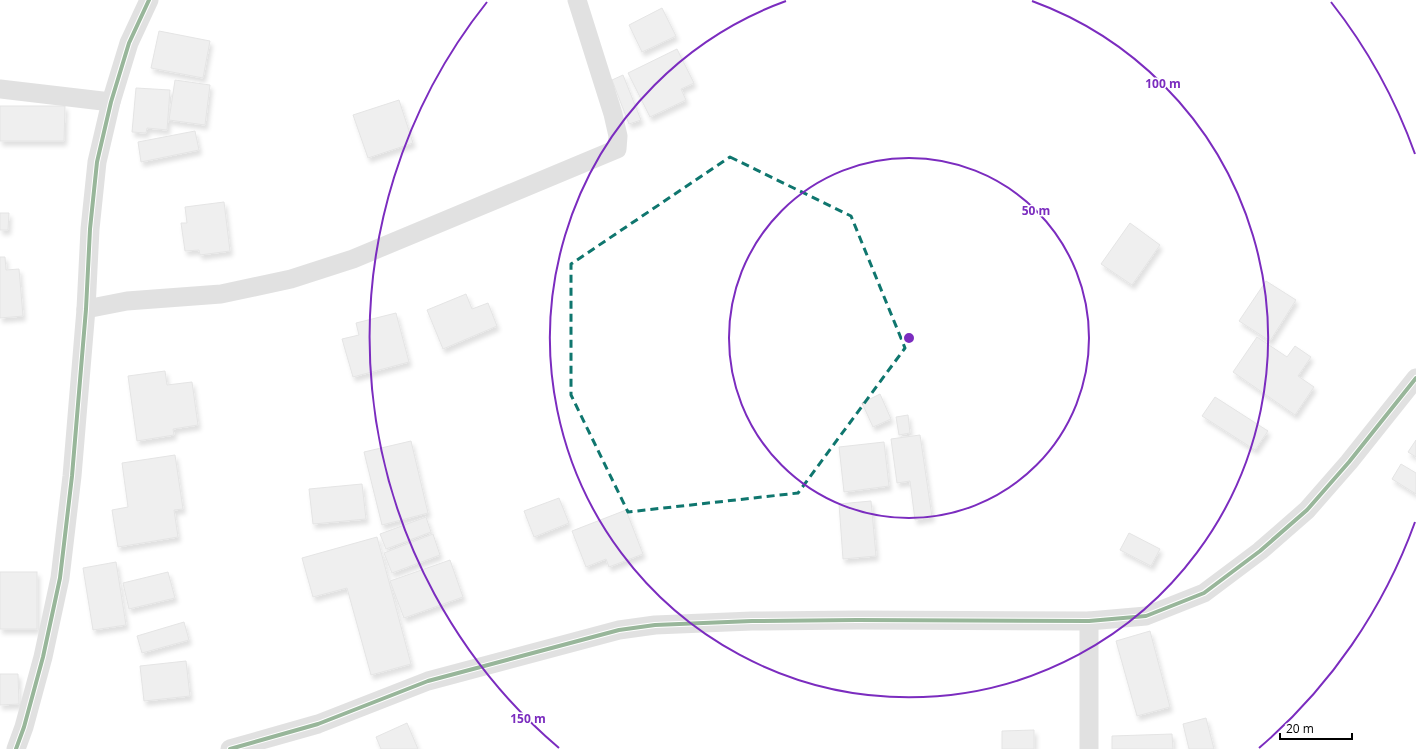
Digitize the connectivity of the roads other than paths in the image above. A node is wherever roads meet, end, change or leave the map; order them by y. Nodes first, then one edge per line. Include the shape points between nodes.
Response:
1 (149, 0) edge
2 (577, 0) edge
3 (0, 89) edge
4 (111, 102) junction
5 (86, 309) junction
6 (1416, 378) edge
7 (1089, 621) junction
8 (16, 749) edge
9 (230, 749) edge
10 (1089, 749) edge

1 - 4 street via 129,43
2 - 5 street via 613,114 618,136 617,149 353,259 291,279 221,294 127,301
3 - 4 street
4 - 5 street via 97,162
5 - 8 street via 72,476 60,578 43,657
6 - 7 street via 1307,510 1260,551 1204,593 1146,616
7 - 9 street via 752,621 655,625 619,630 428,681 318,724
7 - 10 street

